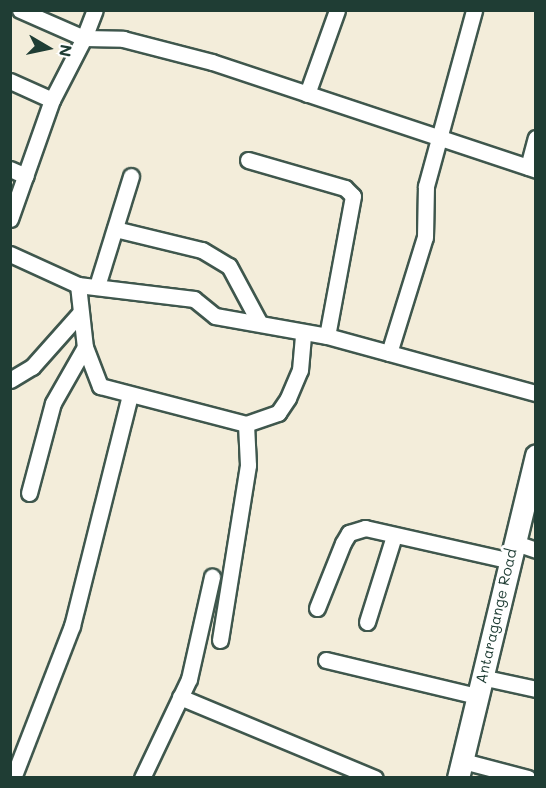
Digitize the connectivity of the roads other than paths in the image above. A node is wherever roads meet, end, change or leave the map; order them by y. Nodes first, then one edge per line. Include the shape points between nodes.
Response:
1 (20, 10) edge
2 (95, 10) edge
3 (337, 10) edge
4 (474, 10) edge
5 (84, 38) junction
6 (10, 81) edge
7 (307, 93) junction
8 (52, 100) junction
9 (441, 138) junction
10 (536, 138) edge
11 (248, 160) dead end
12 (532, 168) edge
13 (10, 169) edge
14 (27, 176) junction
15 (131, 176) dead end
16 (10, 219) edge
17 (115, 229) junction
18 (10, 254) edge
19 (78, 285) junction
20 (97, 286) junction
21 (79, 314) junction
22 (259, 322) junction
23 (303, 332) junction
24 (327, 336) junction
25 (86, 348) junction
26 (389, 353) junction
27 (10, 380) edge
28 (536, 393) edge
29 (130, 395) junction
30 (246, 424) junction
31 (536, 455) edge
32 (29, 493) dead end
33 (394, 536) junction
34 (536, 550) edge
35 (512, 552) junction
36 (212, 577) dead end
37 (317, 608) dead end
38 (367, 622) dead end
39 (220, 640) dead end
40 (326, 660) dead end
41 (479, 686) junction
42 (536, 689) edge
43 (180, 697) junction
44 (460, 769) edge
45 (13, 777) edge
46 (142, 777) edge
47 (375, 777) edge
48 (528, 777) edge

1 - 5 street
2 - 5 street
3 - 7 street
4 - 9 street
5 - 7 street via 123,39
5 - 8 street
6 - 8 street
7 - 9 street
8 - 14 street
9 - 12 street
9 - 26 street via 426,186 425,237
10 - 12 street
11 - 24 street via 345,188 353,196
13 - 14 street
14 - 16 street
15 - 17 street
17 - 20 street
17 - 22 street via 202,250 229,266
18 - 19 street
19 - 20 street
19 - 21 street
20 - 22 street via 203,301 206,313
21 - 25 street
21 - 27 street via 32,367
22 - 23 street
23 - 24 street
23 - 30 street via 300,370 288,398 278,413
24 - 26 street
25 - 29 street via 100,386
25 - 32 street via 53,403
26 - 28 street
29 - 30 street
29 - 45 street via 72,626
30 - 39 street via 248,465
31 - 35 street, Antaragange Road
33 - 35 street
33 - 37 street via 365,528 349,533
33 - 38 street
34 - 35 street
35 - 41 street, Antaragange Road
36 - 43 street via 197,650
40 - 41 street
41 - 42 street
41 - 44 street, Antaragange Road
43 - 46 street
43 - 47 street
44 - 48 street

